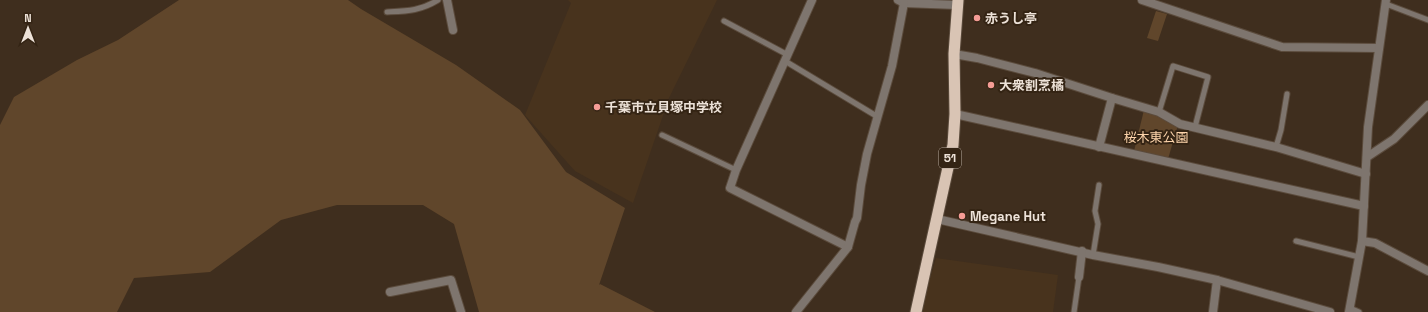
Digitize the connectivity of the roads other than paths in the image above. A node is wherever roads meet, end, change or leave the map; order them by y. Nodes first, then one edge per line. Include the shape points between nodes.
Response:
1 (438, 0) edge
2 (447, 0) edge
3 (812, 0) edge
4 (1142, 0) edge
5 (901, 1) edge
6 (1386, 2) edge
7 (958, 3) edge
8 (387, 12) dead end
9 (1428, 20) edge
10 (724, 21) dead end
11 (453, 30) dead end
12 (1379, 48) junction
13 (954, 54) junction
14 (787, 58) junction
15 (1287, 94) dead end
16 (1112, 98) junction
17 (1427, 108) edge
18 (1159, 112) junction
19 (955, 114) junction
20 (878, 117) junction
21 (1196, 127) junction
22 (662, 135) dead end
23 (1099, 147) junction
24 (1276, 147) junction
25 (1367, 157) junction
26 (736, 170) junction
27 (1366, 174) junction
28 (1100, 185) dead end
29 (1364, 206) junction
30 (937, 219) junction
31 (1362, 240) junction
32 (1296, 241) dead end
33 (848, 247) junction
34 (1082, 251) junction
35 (1093, 254) junction
36 (1359, 257) junction
37 (1428, 271) edge
38 (1079, 276) joint
39 (1217, 280) junction
40 (390, 292) dead end
41 (1349, 310) edge
42 (461, 312) edge
43 (796, 312) edge
44 (916, 312) edge
45 (1074, 312) edge
46 (1212, 312) edge
47 (1330, 312) edge
48 (1359, 312) edge

1 - 8 lane via 427,7
2 - 11 street
3 - 14 street
4 - 12 street via 1282,47
5 - 7 street
5 - 20 street via 892,66
6 - 9 lane
6 - 12 street
7 - 13 highway, 51
10 - 14 lane
12 - 25 street via 1368,127
13 - 16 street via 1035,72
13 - 19 highway, 51
14 - 20 lane
14 - 26 street
15 - 24 lane via 1282,130
16 - 18 street
16 - 23 street
17 - 25 street via 1394,139
18 - 21 street via 1180,124
18 - 21 lane via 1173,66 1208,77
19 - 23 street
19 - 30 highway, 51 via 953,145
20 - 33 street via 868,154 857,218
21 - 24 street
22 - 26 lane
23 - 29 street
24 - 27 street
25 - 27 street
26 - 33 street via 730,188
27 - 29 street
28 - 35 lane via 1095,211 1098,224
29 - 31 street
30 - 34 street
30 - 44 highway, 51
31 - 36 street
31 - 37 street via 1375,243
32 - 36 lane
33 - 43 street
34 - 35 street
34 - 38 street
35 - 39 street
36 - 41 street
38 - 45 lane
39 - 46 street
39 - 47 street
40 - 42 street via 451,280
41 - 48 lane

